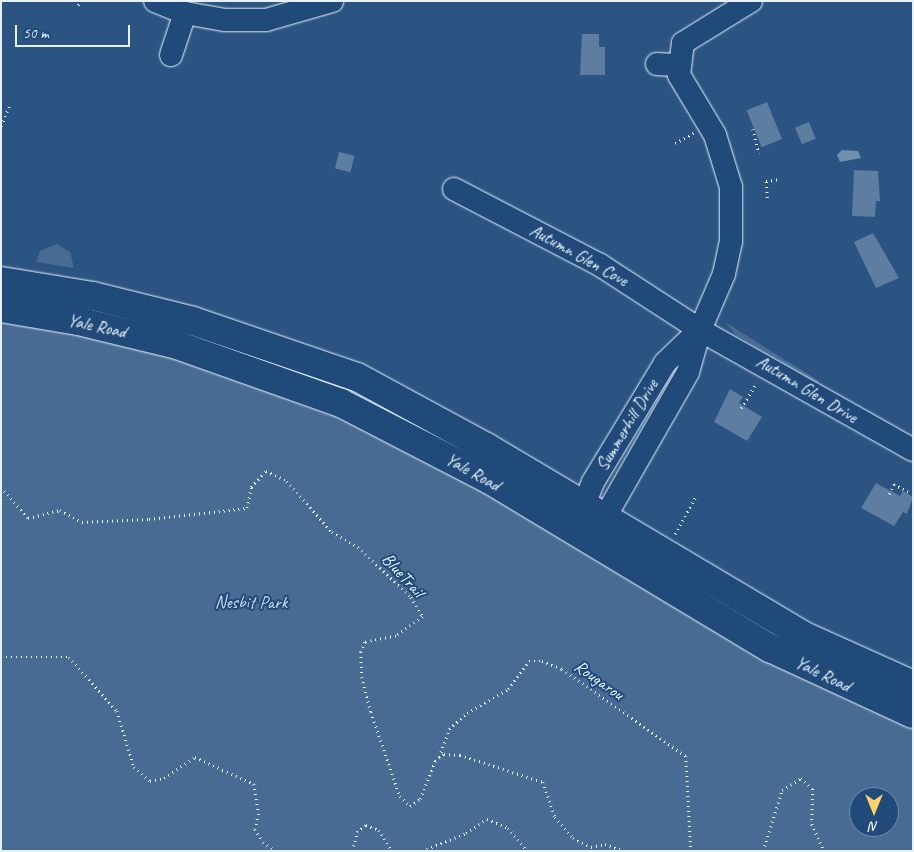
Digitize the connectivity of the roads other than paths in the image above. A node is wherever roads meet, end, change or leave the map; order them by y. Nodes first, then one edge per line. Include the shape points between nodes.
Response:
1 (155, 1) edge
2 (332, 1) edge
3 (751, 1) edge
4 (185, 13) junction
5 (171, 55) dead end
6 (454, 189) dead end
7 (1, 281) edge
8 (1, 308) edge
9 (700, 330) junction
10 (913, 450) edge
11 (588, 525) junction
12 (913, 685) edge
13 (913, 714) edge

1 - 4 street
2 - 4 street via 266,20 225,20
3 - 9 street, Summerhill Drive via 684,43 668,64 680,75 715,135 730,187 729,252
4 - 5 street
6 - 9 street, Autumn Glen Cove via 600,265
7 - 11 main road, Yale Road via 93,296 193,321 357,377 486,447
8 - 11 main road, Yale Road via 122,331 286,381 395,429 490,480
9 - 10 street, Autumn Glen Drive
9 - 11 street, Summerhill Drive via 688,372
11 - 12 main road, Yale Road via 802,636
11 - 13 main road, Yale Road via 770,648

